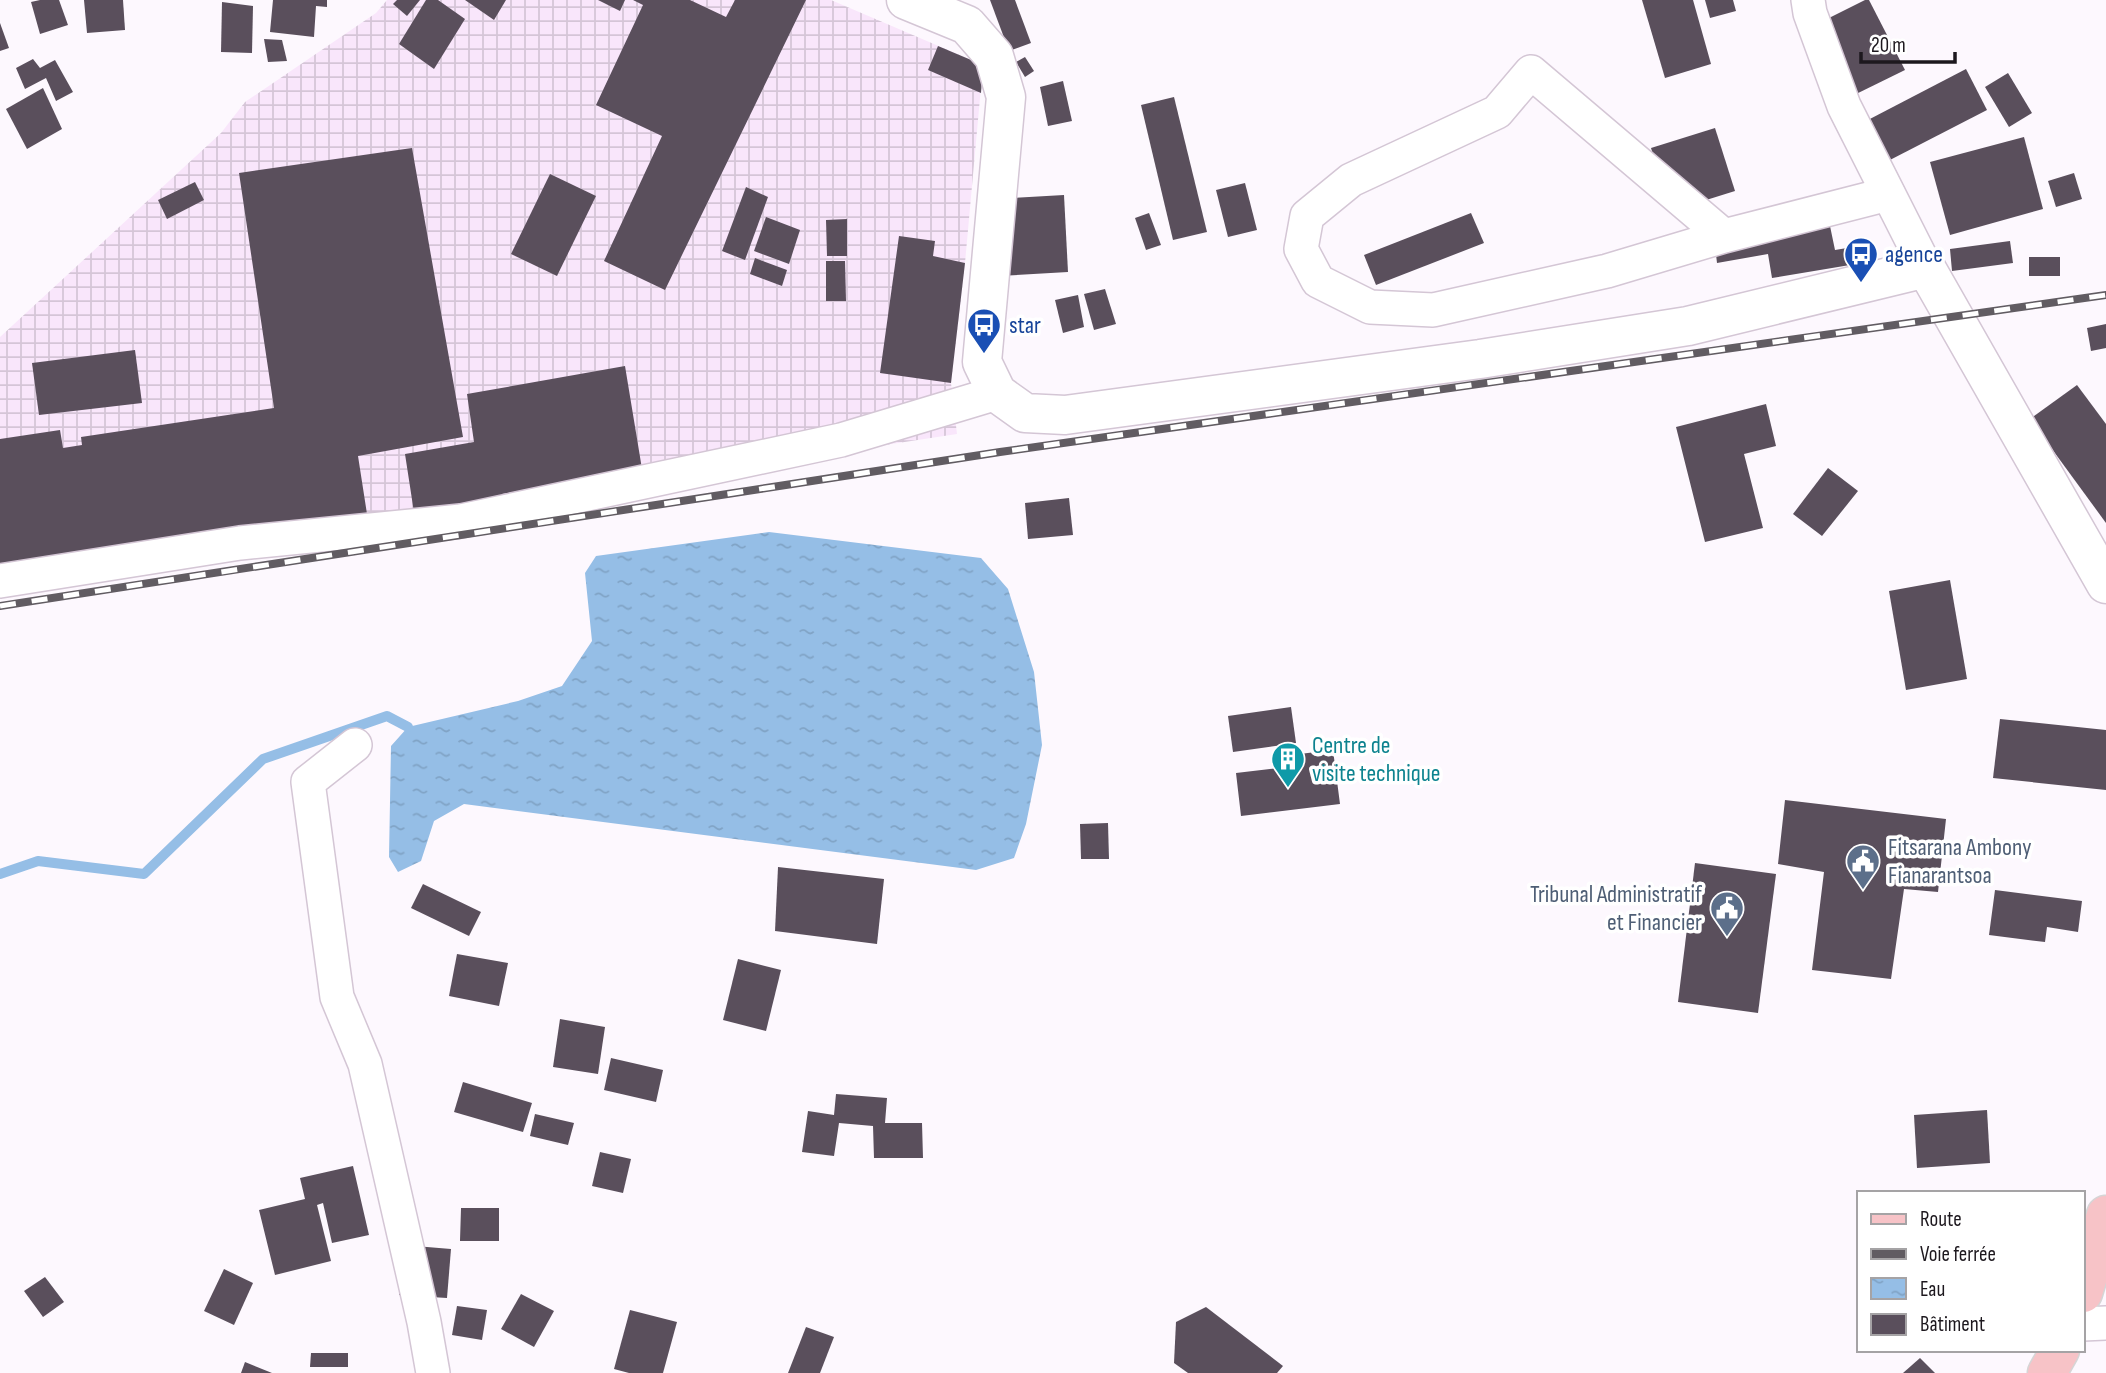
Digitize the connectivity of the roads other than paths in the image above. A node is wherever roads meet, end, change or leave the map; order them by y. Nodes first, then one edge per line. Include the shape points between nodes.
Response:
1 (906, 0) edge
2 (1813, 4) edge
3 (1888, 194) junction
4 (1724, 236) junction
5 (1926, 268) junction
6 (997, 393) junction
7 (0, 580) edge
8 (2106, 584) edge
9 (355, 745) dead end
10 (2106, 1215) edge
11 (2085, 1286) edge
12 (2106, 1323) edge
13 (2085, 1324) edge
14 (2059, 1352) edge
15 (433, 1373) edge
16 (2047, 1373) edge

1 - 6 street via 967,25 994,56 1006,97 982,362
2 - 3 street via 1844,106
3 - 4 street
3 - 5 street
4 - 4 street via 1607,271 1433,310 1370,307 1318,281 1301,249 1307,216 1351,180 1497,112 1531,72
5 - 6 street via 1688,326 1425,367 1065,415 1025,413
5 - 8 street
6 - 7 street via 841,440 461,521 240,543
9 - 15 street via 308,782 337,996 365,1064
10 - 11 main road
12 - 13 street
14 - 16 main road

